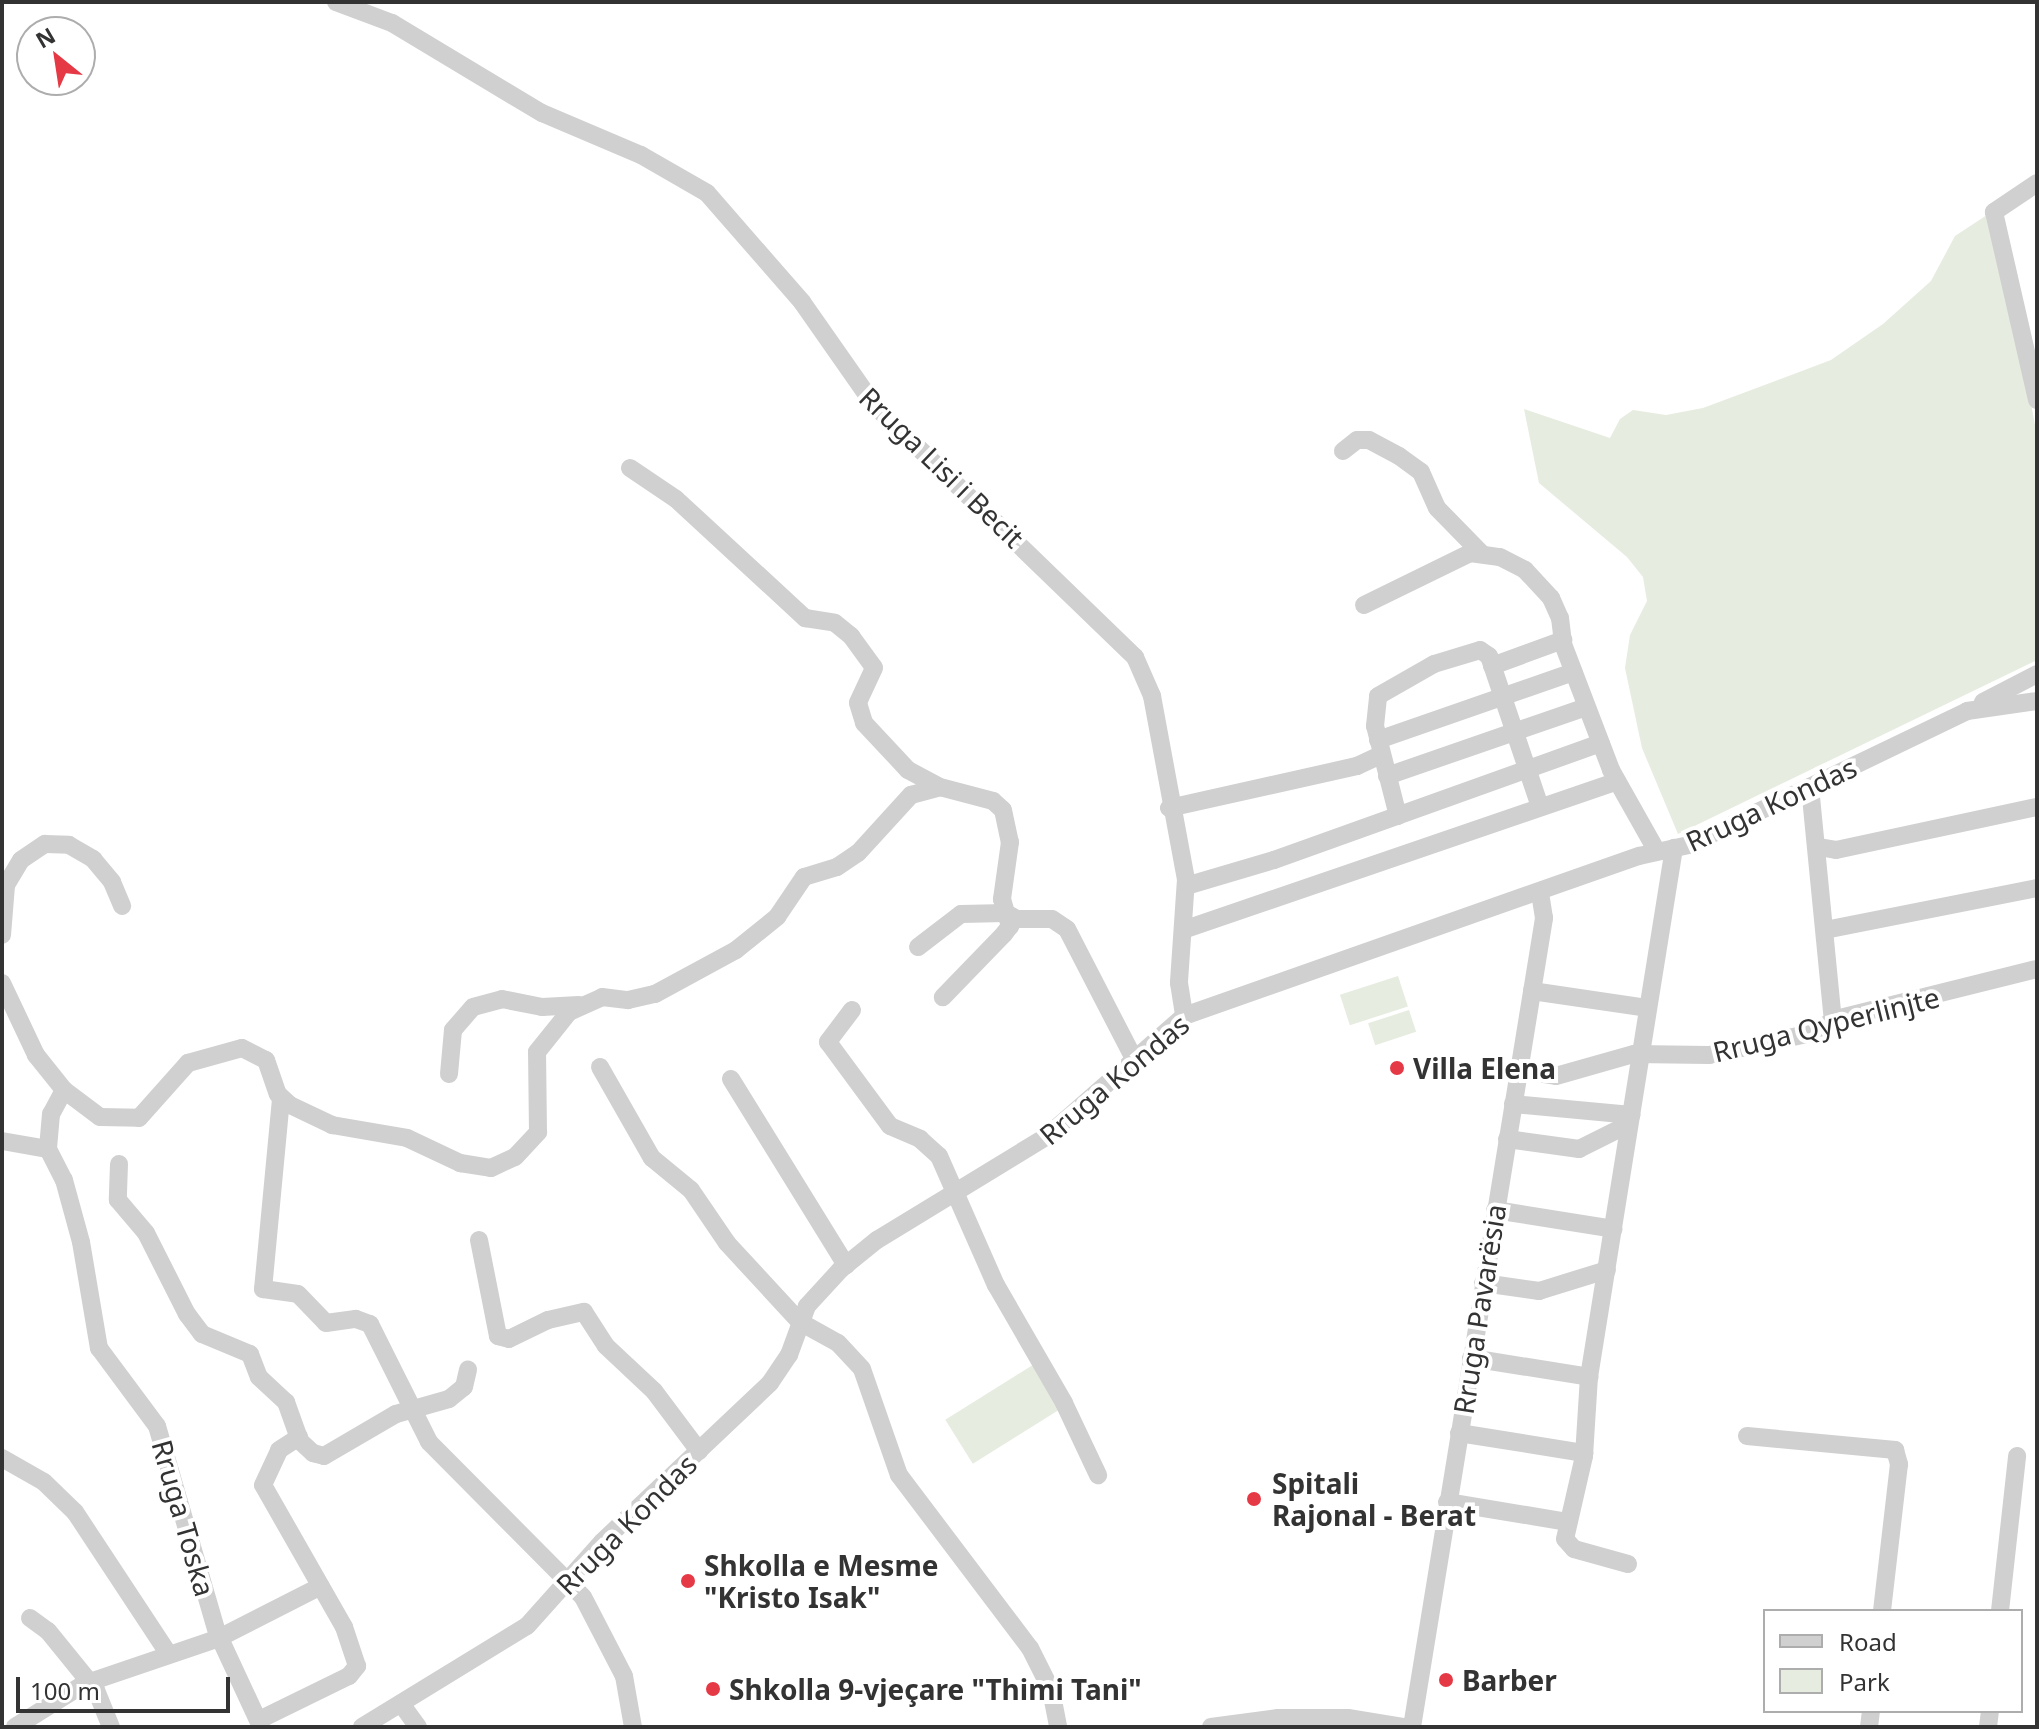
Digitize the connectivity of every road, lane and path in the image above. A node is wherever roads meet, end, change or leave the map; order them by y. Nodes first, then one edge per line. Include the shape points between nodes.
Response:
1 (336, 2) edge
2 (2037, 183) edge
3 (2037, 400) edge
4 (1343, 451) dead end
5 (630, 468) dead end
6 (1481, 553) junction
7 (1364, 605) dead end
8 (1563, 640) junction
9 (1492, 666) junction
10 (1573, 672) junction
11 (2037, 674) edge
12 (1503, 700) junction
13 (2037, 701) edge
14 (1586, 707) junction
15 (1967, 711) junction
16 (1514, 733) junction
17 (1601, 743) junction
18 (1379, 747) junction
19 (1526, 769) junction
20 (1387, 776) junction
21 (1617, 781) junction
22 (940, 787) junction
23 (1810, 787) junction
24 (1540, 807) junction
25 (2037, 807) edge
26 (1169, 808) junction
27 (1398, 816) junction
28 (1819, 847) junction
29 (1665, 849) junction
30 (1186, 886) junction
31 (2037, 888) edge
32 (1540, 892) junction
33 (122, 906) dead end
34 (1006, 913) junction
35 (1183, 930) junction
36 (1825, 930) junction
37 (2, 935) edge
38 (918, 947) dead end
39 (2037, 969) edge
40 (2, 983) edge
41 (1532, 991) junction
42 (943, 997) dead end
43 (579, 1005) junction
44 (1647, 1008) junction
45 (852, 1010) dead end
46 (1184, 1016) junction
47 (1833, 1021) junction
48 (1640, 1053) junction
49 (1134, 1059) junction
50 (600, 1067) dead end
51 (1519, 1070) junction
52 (449, 1074) dead end
53 (731, 1079) dead end
54 (64, 1090) junction
55 (281, 1099) junction
56 (1513, 1104) junction
57 (1630, 1119) junction
58 (1507, 1139) junction
59 (2, 1141) edge
60 (48, 1149) junction
61 (119, 1164) dead end
62 (952, 1195) junction
63 (1495, 1210) junction
64 (1613, 1229) junction
65 (479, 1240) dead end
66 (846, 1265) junction
67 (1607, 1270) junction
68 (1483, 1283) junction
69 (800, 1322) junction
70 (1471, 1358) junction
71 (468, 1369) dead end
72 (1589, 1377) junction
73 (414, 1410) junction
74 (1459, 1433) junction
75 (1747, 1436) dead end
76 (299, 1437) junction
77 (699, 1451) junction
78 (1584, 1453) junction
79 (2017, 1456) dead end
80 (2, 1458) edge
81 (1098, 1475) dead end
82 (1447, 1502) junction
83 (1568, 1522) junction
84 (1628, 1564) dead end
85 (567, 1581) junction
86 (321, 1586) junction
87 (1882, 1609) edge
88 (2000, 1609) edge
89 (30, 1618) dead end
90 (219, 1638) junction
91 (168, 1653) junction
92 (89, 1682) junction
93 (402, 1705) junction
94 (2, 1721) edge
95 (260, 1724) edge
96 (14, 1727) edge
97 (111, 1727) edge
98 (362, 1727) edge
99 (418, 1727) edge
100 (633, 1727) edge
101 (1058, 1727) edge
102 (1211, 1727) edge
103 (1404, 1727) edge
104 (1412, 1727) edge

1 - 26 street, Rruga Lisi i Becit via 392,23 542,113 641,155 720,205 802,302 874,405 1135,657 1152,696
2 - 3 street via 1994,212
4 - 6 street via 1357,440 1369,440 1421,472 1437,508
5 - 22 street via 676,499 805,618 835,623 851,636 874,668 858,703 864,723 908,770
6 - 7 street via 1461,555
6 - 8 street via 1511,561 1538,584 1560,618
8 - 9 street
8 - 10 street
9 - 12 street
9 - 18 street via 1480,650 1434,664 1386,689 1374,705
10 - 12 street
10 - 14 street
11 - 15 street
12 - 16 street
12 - 18 street
13 - 15 street, Rruga Kondas
14 - 16 street
14 - 17 street
15 - 23 street, Rruga Kondas
16 - 19 street
16 - 20 street
17 - 19 street
17 - 21 street
18 - 20 street
18 - 26 street via 1357,766
19 - 24 street
19 - 27 street
20 - 27 street
21 - 24 street
21 - 29 street
22 - 34 street via 993,801 1003,810 1010,842 1002,899
22 - 43 street via 911,795 858,853 798,882 777,917 736,950 655,994 628,1000 602,997
23 - 28 street
23 - 29 street, Rruga Kondas
24 - 35 street
25 - 28 street via 1836,850
26 - 30 street, Rruga Lisi i Becit
27 - 30 street
28 - 36 street
29 - 32 street, Rruga Kondas
29 - 44 street
30 - 35 street, Rruga Lisi i Becit
31 - 36 street
32 - 41 street, Rruga Pavarësia via 1545,911
32 - 46 street, Rruga Kondas
33 - 37 street via 112,882 93,859 69,845 45,844 21,860 6,885
34 - 38 street via 961,914
34 - 42 street via 1010,926 1004,934
34 - 49 street via 1017,919 1052,919 1067,929
35 - 46 street, Rruga Lisi i Becit via 1179,983
36 - 47 street
39 - 47 street, Rruga Qyperlinjte
40 - 54 street via 27,1042
41 - 44 street
41 - 51 street, Rruga Pavarësia
43 - 52 street via 542,1007 502,999 473,1007 453,1030
43 - 55 street via 537,1052 538,1132 500,1166 471,1167 407,1138 332,1125
44 - 48 street
45 - 62 street via 828,1042 890,1126 920,1139 939,1156
46 - 49 street, Rruga Kondas
47 - 48 street, Rruga Qyperlinjte via 1807,1034 1709,1055
48 - 51 street, Rruga Qyperlinjte via 1556,1076
48 - 57 street
49 - 62 street, Rruga Kondas via 1046,1137
50 - 69 street via 652,1158 691,1190 727,1243
51 - 56 street, Rruga Pavarësia
53 - 66 street
54 - 55 street via 100,1117 139,1118 188,1063 242,1048 266,1060
54 - 60 street via 51,1114
55 - 73 street via 263,1289 298,1294 326,1323 365,1320
56 - 57 street
56 - 58 street, Rruga Pavarësia
57 - 58 street via 1579,1149
57 - 64 street
58 - 63 street, Rruga Pavarësia
59 - 60 street
60 - 90 street, Rruga Toska via 64,1180 81,1242 99,1348 160,1434
61 - 76 street via 118,1200 146,1233 187,1314 202,1334 250,1354 259,1377 286,1402
62 - 66 street, Rruga Kondas
62 - 81 street
63 - 64 street
63 - 68 street, Rruga Pavarësia
64 - 67 street
65 - 77 street via 498,1336 509,1339 548,1320 584,1312 606,1346 654,1391
66 - 69 street, Rruga Kondas via 814,1297
67 - 68 street via 1539,1291
67 - 72 street
68 - 70 street, Rruga Pavarësia
69 - 77 street, Rruga Kondas via 780,1371
69 - 101 street via 838,1343 862,1369 899,1475 1030,1648 1051,1690
70 - 72 street
70 - 74 street, Rruga Pavarësia
71 - 73 street via 458,1393
72 - 78 street
73 - 76 street via 386,1419 324,1456 305,1447
73 - 85 street via 429,1442
74 - 78 street
74 - 82 street, Rruga Pavarësia
75 - 87 street via 1895,1450 1899,1464
76 - 86 street via 279,1450 263,1485
77 - 85 street, Rruga Kondas
78 - 83 street
79 - 88 street
80 - 91 street via 44,1482 75,1512
82 - 83 street
82 - 104 street, Rruga Pavarësia
83 - 84 street via 1565,1539 1570,1548
85 - 93 street, Rruga Kondas via 516,1636
85 - 100 street via 583,1597 624,1676
86 - 90 street
86 - 95 street via 352,1643 357,1666 349,1676
89 - 92 street
90 - 91 street
90 - 95 street, Rruga Toska
91 - 92 street
92 - 96 street
92 - 97 street
93 - 98 street, Rruga Kondas
93 - 99 street
94 - 96 street
102 - 103 street via 1278,1718 1348,1718

